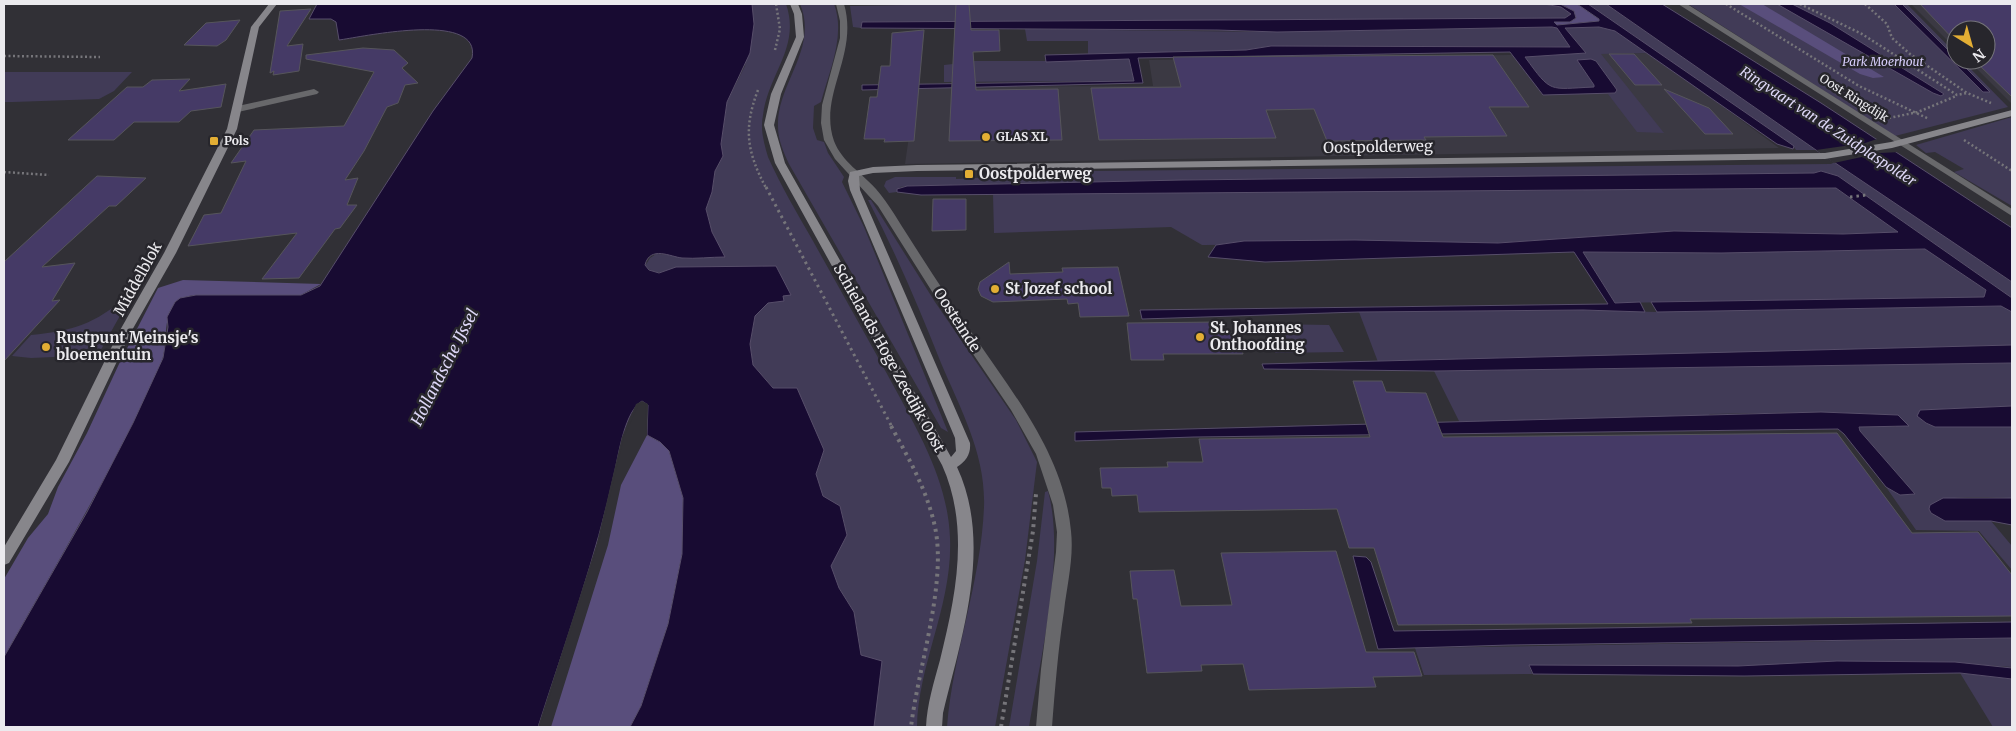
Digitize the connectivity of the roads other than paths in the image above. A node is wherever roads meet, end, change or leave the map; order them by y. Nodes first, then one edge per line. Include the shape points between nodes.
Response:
1 (273, 4) edge
2 (794, 4) edge
3 (840, 4) edge
4 (1682, 4) edge
5 (314, 92) dead end
6 (238, 109) junction
7 (2012, 113) edge
8 (1896, 143) junction
9 (854, 174) junction
10 (2012, 213) edge
11 (949, 465) junction
12 (4, 559) edge
13 (934, 727) edge
14 (1044, 727) edge

1 - 6 street, Middelblok via 255,27
2 - 11 street, Schielands Hoge Zeedijk Oost via 800,37 776,94 769,125 780,162
3 - 9 street, Oosteinde via 846,19 842,50 830,83 826,127 838,159
4 - 8 street, Oost Ringdijk via 1869,122
5 - 6 street
6 - 12 street, Middelblok via 232,129 170,253 125,332 62,462
7 - 8 street, Oostpolderweg
8 - 9 street, Oostpolderweg via 1825,156 917,168
8 - 10 street, Oost Ringdijk
9 - 11 street via 855,190 962,438 964,454
9 - 14 street, Oosteinde via 877,197 1024,419 1051,472 1061,504 1064,534
11 - 13 street, Schielands Hoge Zeedijk Oost via 960,491 968,554

